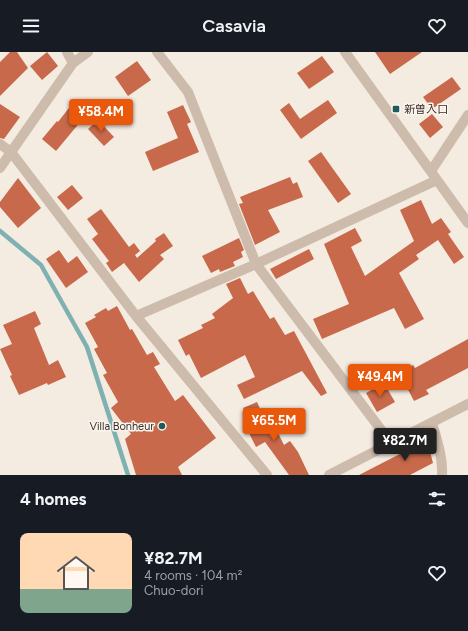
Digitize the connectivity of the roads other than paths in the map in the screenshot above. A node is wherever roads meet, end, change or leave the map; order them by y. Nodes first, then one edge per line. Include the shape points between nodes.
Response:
1 (67, 52) edge
2 (88, 52) edge
3 (157, 52) edge
4 (345, 52) edge
5 (74, 63) junction
6 (468, 115) edge
7 (0, 144) edge
8 (11, 152) junction
9 (0, 168) edge
10 (431, 171) junction
11 (437, 180) junction
12 (468, 222) edge
13 (256, 264) junction
14 (136, 316) junction
15 (468, 404) edge
16 (432, 423) junction
17 (391, 443) junction
18 (267, 475) edge
19 (329, 475) edge
20 (442, 475) edge

1 - 5 street
2 - 5 street
3 - 13 street via 188,92
4 - 10 street
5 - 8 street
6 - 10 street
7 - 8 street
8 - 9 street
8 - 14 street
10 - 11 street
11 - 12 street
11 - 13 street
13 - 14 street
13 - 17 street
14 - 18 street
15 - 16 street
16 - 17 street
16 - 20 street
17 - 19 street

